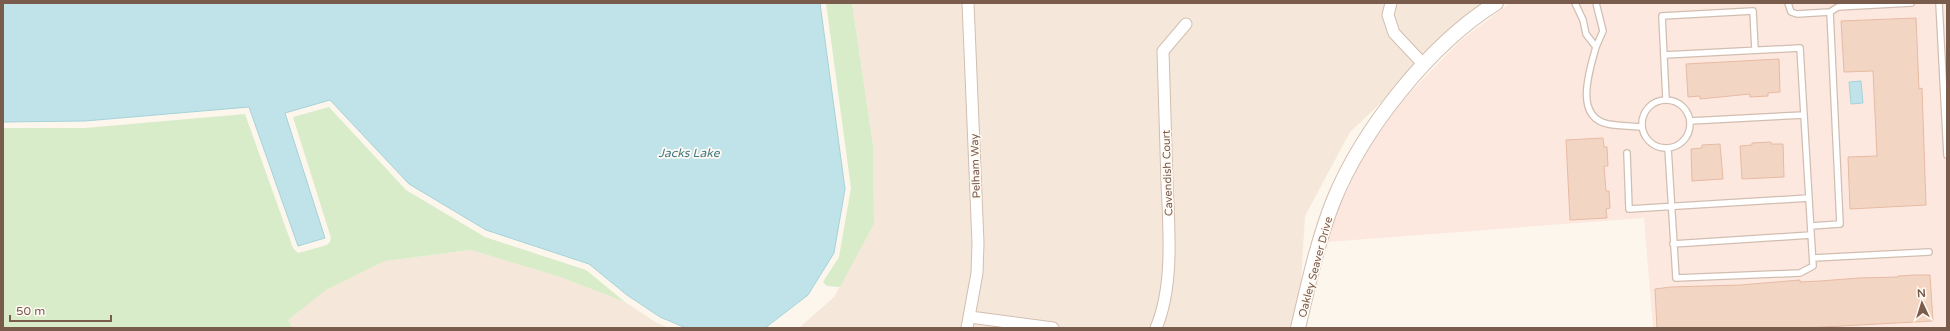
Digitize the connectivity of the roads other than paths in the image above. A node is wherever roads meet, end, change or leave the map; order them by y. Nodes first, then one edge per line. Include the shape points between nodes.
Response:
1 (968, 3) edge
2 (1390, 3) edge
3 (1496, 3) edge
4 (1574, 3) edge
5 (1596, 3) edge
6 (1788, 3) edge
7 (1911, 3) edge
8 (1939, 3) edge
9 (1830, 12) junction
10 (1186, 24) dead end
11 (1596, 47) junction
12 (1755, 50) junction
13 (1664, 55) junction
14 (1424, 65) junction
15 (1666, 99) junction
16 (1804, 115) junction
17 (1690, 121) junction
18 (1642, 127) junction
19 (1668, 148) junction
20 (1627, 153) dead end
21 (1947, 155) edge
22 (1809, 198) junction
23 (1671, 206) junction
24 (1811, 226) junction
25 (1811, 234) junction
26 (1674, 244) junction
27 (1928, 252) dead end
28 (1813, 258) junction
29 (970, 317) junction
30 (967, 328) edge
31 (1053, 328) edge
32 (1156, 328) edge
33 (1298, 328) edge

1 - 29 street, Pelham Way via 978,243 977,273
2 - 14 street via 1388,15 1394,34
3 - 14 street, Oakley Seaver Drive via 1455,34
4 - 11 lane via 1583,20 1586,34
5 - 11 lane via 1603,31
6 - 9 lane via 1791,12 1797,14
7 - 9 lane via 1838,7
8 - 21 lane
9 - 24 lane via 1840,224
10 - 32 street, Cavendish Court via 1163,51 1168,222 1166,295 1163,313
11 - 18 lane via 1587,85 1586,102 1595,117 1606,124
12 - 13 lane
12 - 13 lane via 1753,11 1662,16
12 - 16 lane via 1800,48
13 - 15 lane
14 - 33 street, Oakley Seaver Drive via 1397,95 1368,136 1334,201 1323,231
15 - 17 lane via 1682,105 1687,110
15 - 18 lane via 1647,108
16 - 17 lane
16 - 22 lane
17 - 19 lane via 1685,140
18 - 19 lane via 1647,139 1654,145
19 - 23 lane
20 - 23 lane via 1629,209
22 - 23 lane
22 - 24 lane
23 - 26 lane
24 - 25 lane
25 - 26 lane
25 - 28 lane
26 - 28 lane via 1676,278 1800,272 1813,266
27 - 28 lane
29 - 30 street, Pelham Way
29 - 31 street

